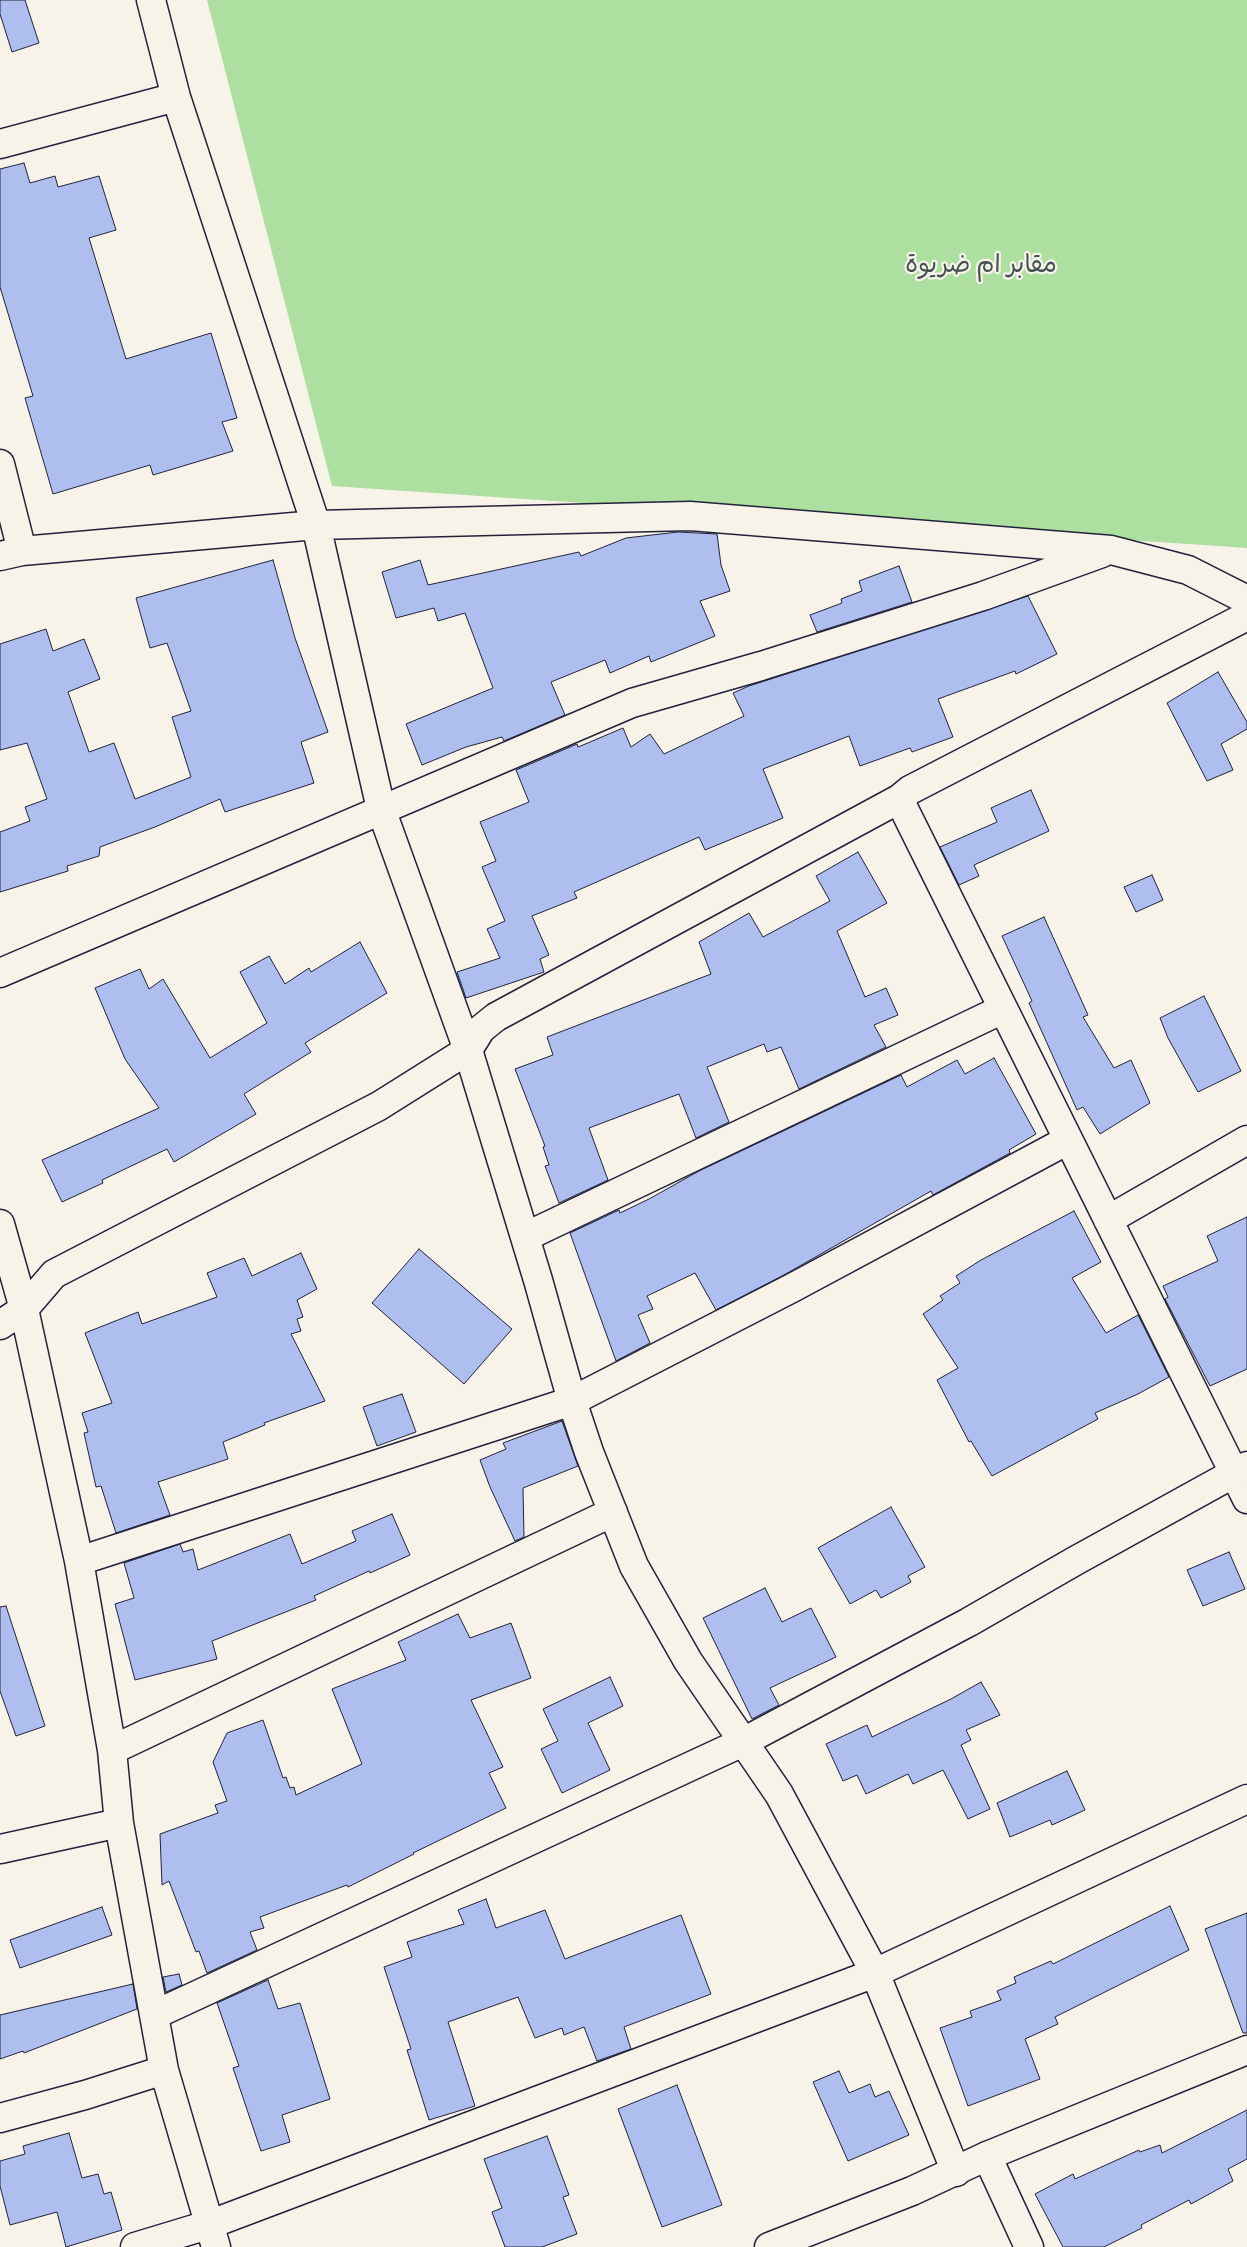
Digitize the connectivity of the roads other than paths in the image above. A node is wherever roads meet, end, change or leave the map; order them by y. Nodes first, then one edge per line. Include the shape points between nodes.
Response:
1 (151, 0) edge
2 (176, 97) junction
3 (0, 144) edge
4 (0, 464) edge
5 (316, 525) junction
6 (1111, 550) junction
7 (11, 554) edge
8 (1247, 600) edge
9 (1247, 616) edge
10 (899, 799) junction
11 (381, 808) junction
12 (0, 973) edge
13 (1003, 1009) junction
14 (468, 1050) junction
15 (1068, 1140) junction
16 (1247, 1140) edge
17 (1108, 1220) junction
18 (0, 1224) edge
19 (525, 1237) junction
20 (24, 1309) junction
21 (0, 1325) edge
22 (572, 1401) junction
23 (1240, 1470) edge
24 (1247, 1499) edge
25 (613, 1512) junction
26 (79, 1561) junction
27 (742, 1742) junction
28 (112, 1750) junction
29 (1247, 1799) edge
30 (119, 1823) junction
31 (0, 1849) edge
32 (876, 1973) junction
33 (154, 2015) junction
34 (1247, 2050) edge
35 (164, 2070) junction
36 (0, 2118) edge
37 (987, 2156) junction
38 (956, 2172) junction
39 (214, 2235) edge
40 (135, 2247) edge
41 (769, 2247) edge
42 (1029, 2247) edge

1 - 2 street
2 - 3 street
2 - 5 street
4 - 7 street
5 - 6 street via 690,516
5 - 7 street
5 - 11 street
6 - 8 street via 1188,570
6 - 11 street via 983,596 632,703
9 - 10 street via 910,790
10 - 13 street
10 - 14 street via 503,1012 481,1029
11 - 12 street
11 - 14 street
13 - 15 street
13 - 19 street
14 - 19 street
14 - 20 street via 379,1106 54,1274
15 - 17 street
15 - 22 street
16 - 17 street
17 - 23 street
18 - 20 street
19 - 22 street
20 - 21 street
20 - 26 street
22 - 25 street
22 - 26 street
23 - 24 street
23 - 27 street via 969,1622
25 - 27 street via 634,1566 688,1661
25 - 28 street
26 - 28 street
27 - 32 street via 779,1794
27 - 33 street
28 - 30 street
29 - 32 street
30 - 31 street
30 - 33 street
32 - 38 street
32 - 39 street
33 - 35 street
34 - 37 street
35 - 36 street
35 - 39 street
37 - 38 street
37 - 42 street
38 - 41 street
39 - 40 street

